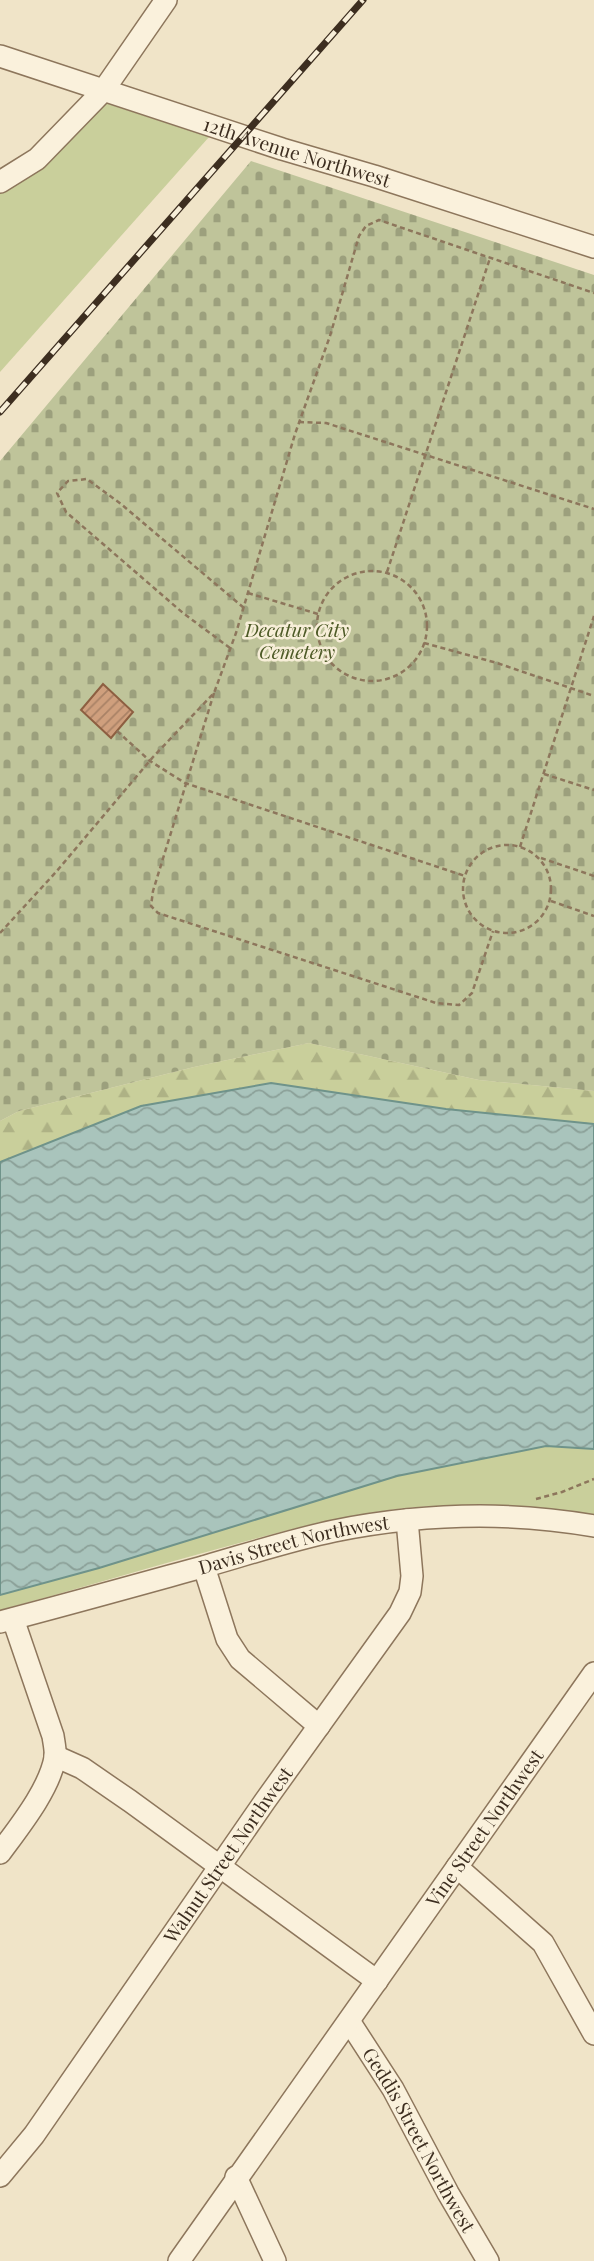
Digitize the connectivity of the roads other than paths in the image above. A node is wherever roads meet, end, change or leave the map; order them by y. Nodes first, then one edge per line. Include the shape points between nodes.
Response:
1 (166, 0) edge
2 (0, 56) edge
3 (103, 91) junction
4 (0, 182) edge
5 (594, 247) edge
6 (407, 1520) junction
7 (594, 1526) edge
8 (204, 1567) junction
9 (6, 1620) edge
10 (594, 1675) edge
11 (319, 1726) junction
12 (55, 1756) junction
13 (0, 1853) edge
14 (221, 1866) junction
15 (457, 1867) junction
16 (377, 1981) junction
17 (349, 2021) junction
18 (594, 2034) edge
19 (0, 2176) edge
20 (236, 2177) junction
21 (183, 2259) edge
22 (275, 2261) edge
23 (488, 2261) edge

1 - 3 street
2 - 3 street, 12th Avenue Northwest
3 - 4 street via 37,159
3 - 5 street, 12th Avenue Northwest
6 - 7 street, Davis Street Northwest via 499,1517
6 - 8 street, Davis Street Northwest via 331,1532
6 - 11 street, Walnut Street Northwest via 410,1592
8 - 9 street, Davis Street Northwest
8 - 11 street via 227,1639 240,1659
9 - 12 street via 53,1736
10 - 15 street, Vine Street Northwest
11 - 14 street, Walnut Street Northwest
12 - 13 street via 49,1778
12 - 14 street via 82,1769
14 - 16 street
14 - 19 street, Walnut Street Northwest via 34,2135
15 - 16 street, Vine Street Northwest
15 - 18 street via 543,1943
16 - 17 street, Vine Street Northwest
17 - 20 street
17 - 23 street, Geddis Street Northwest via 393,2089
20 - 21 street
20 - 22 street

